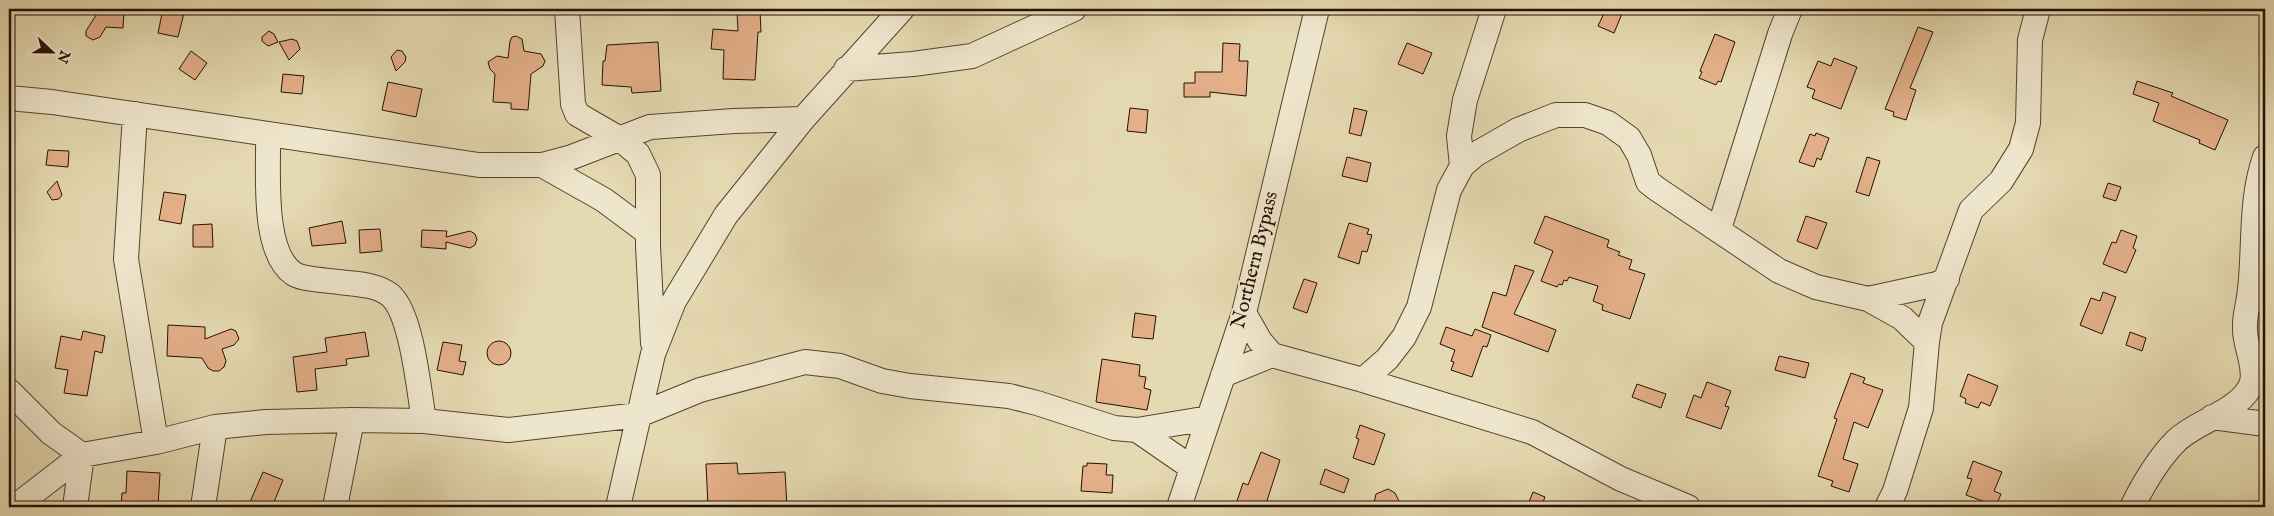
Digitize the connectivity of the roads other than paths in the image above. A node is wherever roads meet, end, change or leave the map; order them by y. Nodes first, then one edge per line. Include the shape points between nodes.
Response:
1 (567, 9) edge
2 (902, 9) edge
3 (1074, 9) edge
4 (1317, 9) edge
5 (1494, 9) edge
6 (1790, 9) edge
7 (2038, 9) edge
8 (846, 69) junction
9 (9, 98) edge
10 (136, 114) junction
11 (803, 119) junction
12 (268, 134) junction
13 (620, 139) junction
14 (2265, 157) edge
15 (542, 165) junction
16 (1462, 166) junction
17 (1719, 229) junction
18 (647, 232) junction
19 (1948, 279) junction
20 (1868, 299) junction
21 (1244, 313) junction
22 (1926, 342) junction
23 (653, 354) junction
24 (1272, 355) junction
25 (1223, 375) junction
26 (1363, 380) junction
27 (9, 390) edge
28 (639, 415) junction
29 (1209, 418) junction
30 (2212, 418) junction
31 (352, 420) junction
32 (424, 421) junction
33 (2265, 424) edge
34 (215, 426) junction
35 (1137, 430) junction
36 (156, 442) junction
37 (82, 455) junction
38 (1192, 468) junction
39 (15, 507) edge
40 (75, 507) edge
41 (203, 507) edge
42 (335, 507) edge
43 (618, 507) edge
44 (1179, 507) edge
45 (1688, 507) edge
46 (1887, 507) edge
47 (2132, 507) edge

1 - 13 street via 573,104 577,114
2 - 8 street
3 - 8 street via 972,56
4 - 21 street, Northern Bypass
5 - 16 street via 1465,100 1459,136
6 - 17 street via 1774,50
7 - 19 street via 2030,40 2028,123 2021,149 2001,182 1971,210
8 - 11 street
9 - 10 street
10 - 12 street
10 - 36 street via 126,260
11 - 13 street via 650,127
11 - 23 street via 721,223 674,301
12 - 15 street via 479,165
12 - 32 street via 270,234 278,257 296,275 376,287 390,295 399,307 409,333
13 - 15 street via 572,158
13 - 18 street via 638,154 648,174
14 - 30 street via 2258,177 2250,290 2244,316 2253,380 2248,393
15 - 18 street via 604,200
16 - 17 street via 1476,154 1518,130 1556,115 1585,115 1608,124 1628,138 1639,155 1648,182
16 - 26 street via 1449,190 1418,308 1404,336 1387,359
17 - 20 street via 1758,259 1796,280
18 - 23 street via 649,290 654,321
19 - 20 street
19 - 22 street
20 - 22 street via 1902,318
21 - 24 street
21 - 25 street, Northern Bypass
22 - 46 street via 1921,408
23 - 28 street
24 - 25 street
24 - 26 street
25 - 29 street, Northern Bypass
26 - 45 street via 1532,432 1621,479
27 - 37 street via 51,433
28 - 32 street via 508,430
28 - 35 street via 700,390 814,362 910,386 1009,396 1114,428
28 - 43 street
29 - 35 street
29 - 38 street, Northern Bypass
30 - 33 street
30 - 47 street via 2175,442
31 - 32 street
31 - 34 street
31 - 42 street
34 - 36 street
34 - 41 street
35 - 38 street
36 - 37 street
37 - 39 street
37 - 40 street
38 - 44 street, Northern Bypass

